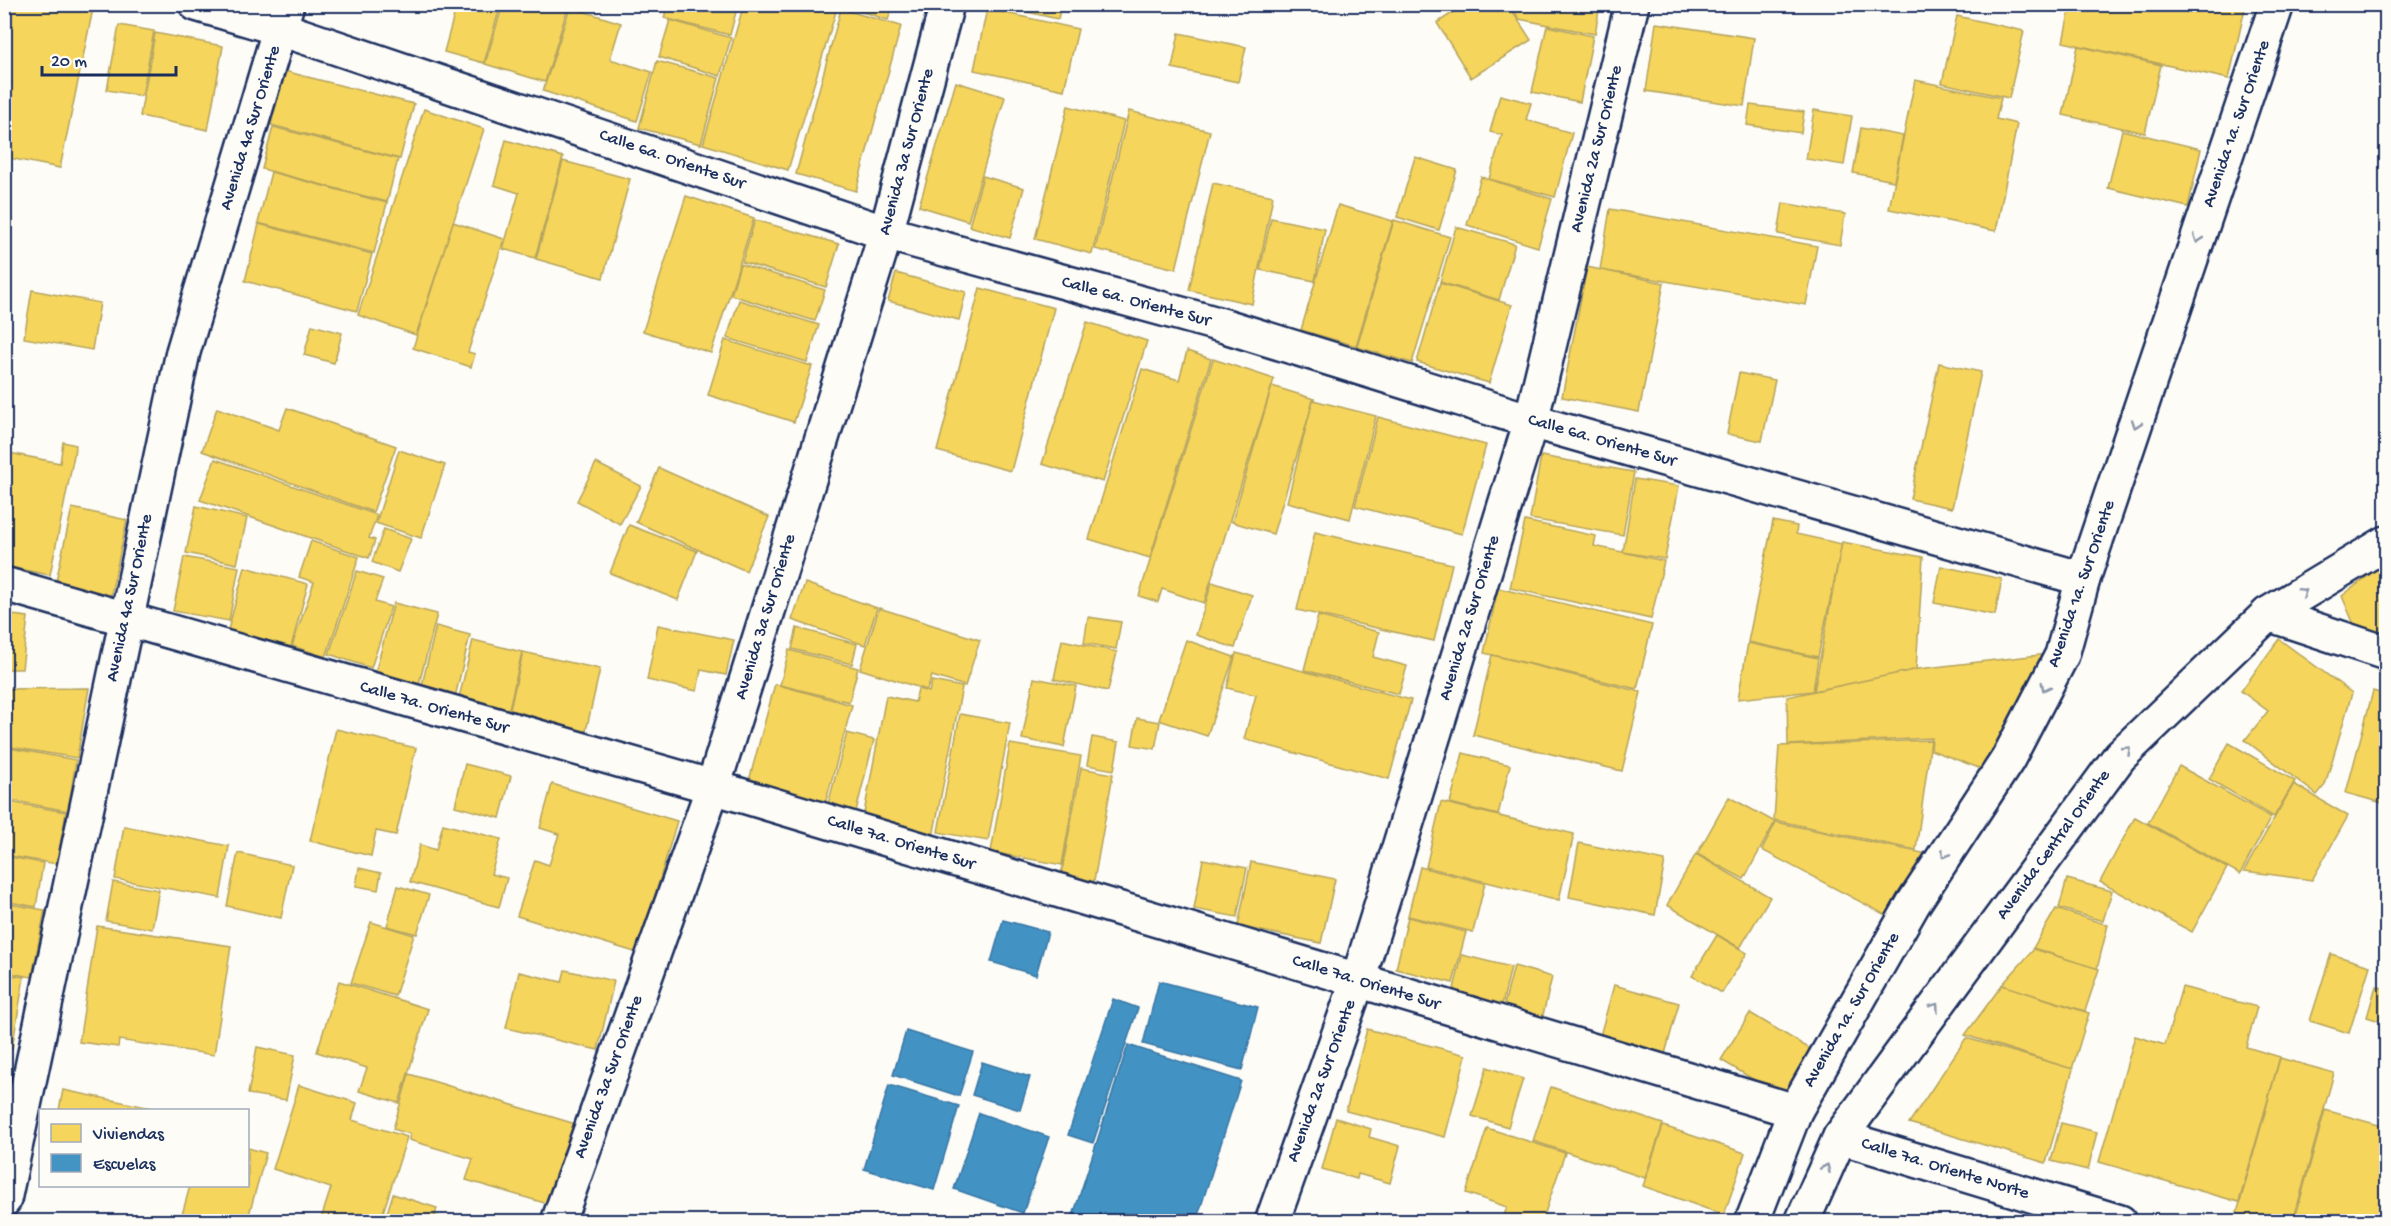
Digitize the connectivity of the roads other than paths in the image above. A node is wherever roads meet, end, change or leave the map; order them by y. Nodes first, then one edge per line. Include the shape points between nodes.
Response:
1 (196, 4) edge
2 (947, 4) edge
3 (1632, 4) edge
4 (2277, 4) edge
5 (284, 16) edge
6 (886, 233) junction
7 (1531, 421) junction
8 (2386, 543) edge
9 (2083, 579) junction
10 (4, 584) edge
11 (2268, 614) junction
12 (125, 620) junction
13 (2386, 653) edge
14 (713, 787) junction
15 (1358, 980) junction
16 (1795, 1111) junction
17 (1840, 1137) junction
18 (4, 1200) edge
19 (558, 1221) edge
20 (1272, 1221) edge
21 (1752, 1221) edge
22 (1802, 1221) edge
23 (2120, 1221) edge

1 - 5 street, Calle 6a. Oriente Sur
2 - 6 street, Avenida 3a Sur Oriente
3 - 7 street, Avenida 2a Sur Oriente
4 -> 9 street, Avenida 1a. Sur Oriente
5 - 6 street, Calle 6a. Oriente Sur
5 - 12 street, Avenida 4a Sur Oriente via 183,352
6 - 7 street, Calle 6a. Oriente Sur via 1226,326
6 - 14 street, Avenida 3a Sur Oriente
7 - 9 street, Calle 6a. Oriente Sur
7 - 15 street, Avenida 2a Sur Oriente
11 -> 8 street, Avenida Central Oriente
9 -> 16 street, Avenida 1a. Sur Oriente via 2062,655 2008,759 1912,904
10 - 12 street, Calle 7a. Oriente Sur
11 - 13 street
17 -> 11 street, Avenida Central Oriente via 2120,756
12 - 14 street, Calle 7a. Oriente Sur
12 - 18 street, Avenida 4a Sur Oriente
14 - 15 street, Calle 7a. Oriente Sur
14 - 19 street, Avenida 3a Sur Oriente
15 - 16 street, Calle 7a. Oriente Sur
15 - 20 street, Avenida 2a Sur Oriente
16 - 21 street, Avenida 1a. Sur Oriente
22 -> 17 street, Avenida Central Oriente
17 - 23 street, Calle 7a. Oriente Norte

